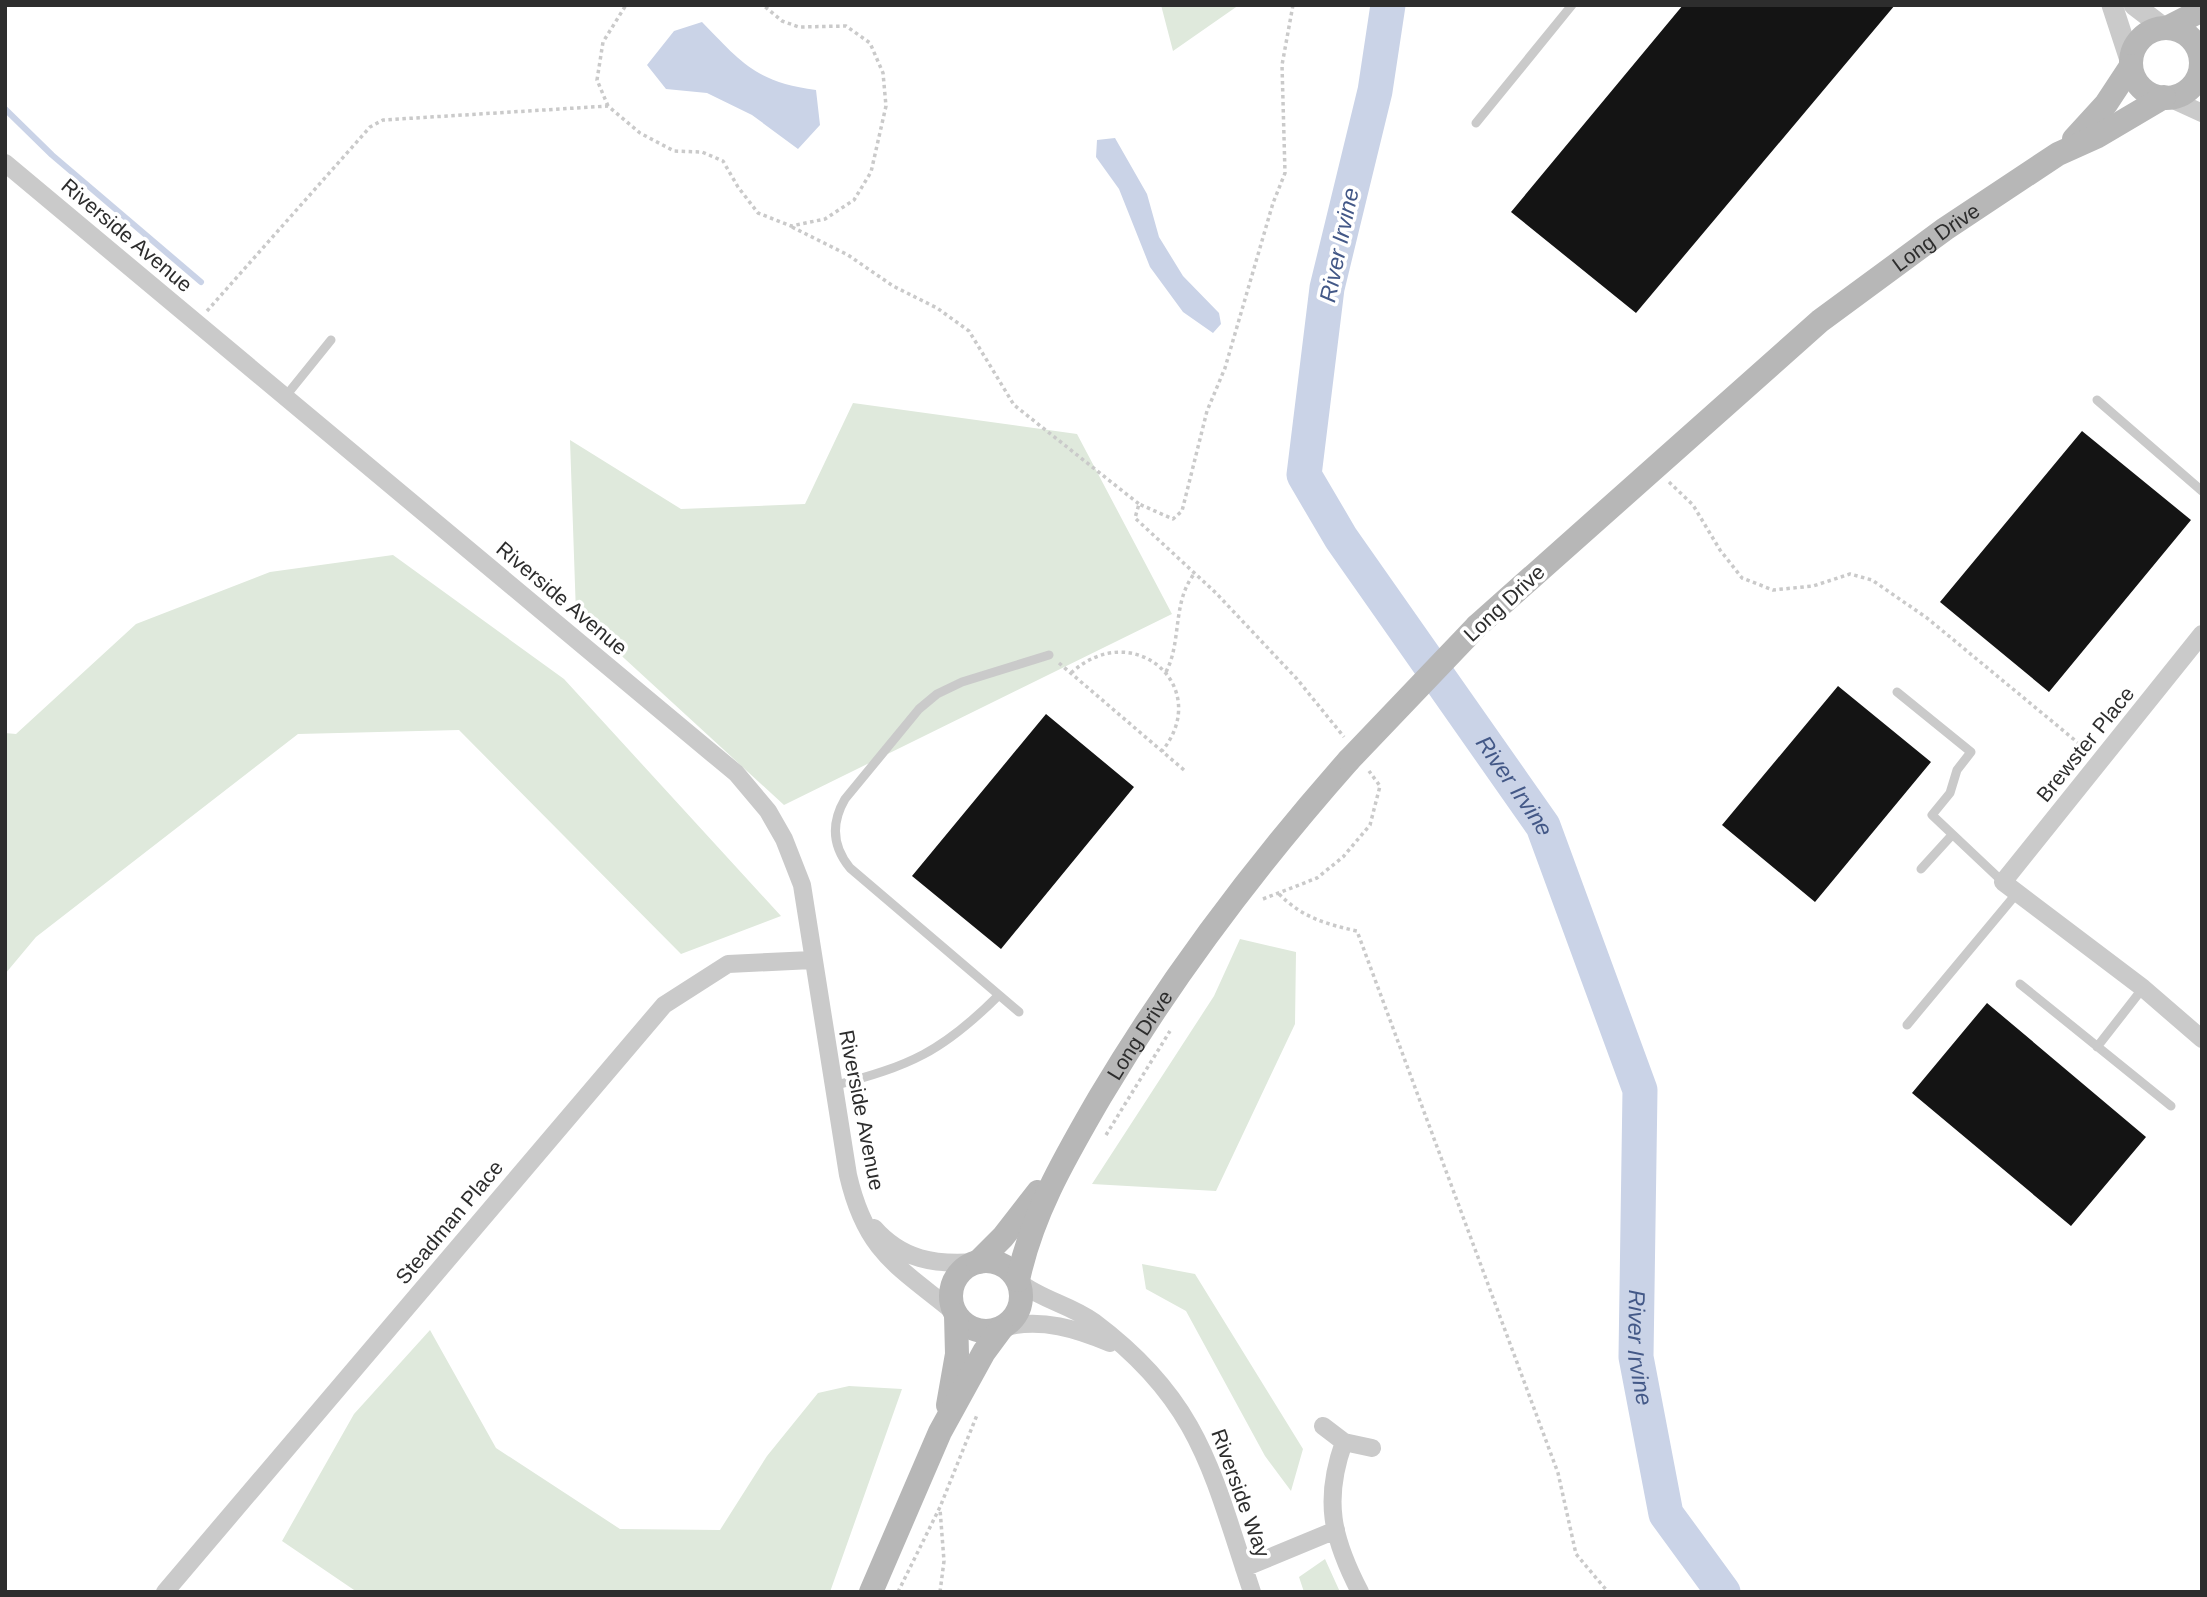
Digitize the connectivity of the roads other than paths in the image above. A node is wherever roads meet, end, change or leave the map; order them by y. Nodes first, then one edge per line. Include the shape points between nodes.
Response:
1 (1572, 5) edge
2 (2112, 5) edge
3 (2134, 5) edge
4 (2202, 10) edge
5 (2165, 28) junction
6 (2201, 61) edge
7 (2131, 65) junction
8 (2165, 97) junction
9 (2202, 113) edge
10 (1476, 123) dead end
11 (2058, 154) junction
12 (5, 163) edge
13 (331, 340) dead end
14 (285, 397) junction
15 (2097, 400) dead end
16 (2202, 491) edge
17 (2202, 634) edge
18 (1049, 655) road end
19 (1897, 692) dead end
20 (1952, 835) junction
21 (1921, 869) dead end
22 (2010, 888) junction
23 (812, 960) junction
24 (2020, 984) dead end
25 (2143, 988) junction
26 (999, 995) junction
27 (1019, 1012) dead end
28 (1908, 1025) dead end
29 (2202, 1039) edge
30 (2097, 1047) junction
31 (833, 1086) junction
32 (2171, 1106) dead end
33 (1062, 1161) junction
34 (858, 1209) junction
35 (977, 1262) junction
36 (1018, 1281) junction
37 (956, 1314) junction
38 (1003, 1328) junction
39 (1127, 1350) junction
40 (1323, 1426) dead end
41 (940, 1432) junction
42 (1344, 1442) junction
43 (1372, 1448) dead end
44 (1336, 1530) junction
45 (1244, 1568) junction
46 (165, 1592) edge
47 (871, 1592) edge
48 (1252, 1592) edge
49 (1360, 1592) edge

1 - 10 lane
2 - 7 street
3 - 5 street
4 - 5 main road
5 - 6 main road via 2186,34 2199,50
5 - 7 main road via 2144,35
6 - 8 main road via 2195,83
7 - 8 main road via 2139,84
7 - 11 main road, Long Drive via 2091,124
8 - 9 street
8 - 11 main road, Long Drive
11 - 33 main road, Long Drive, bridge via 1945,229 1820,321 1477,626 1294,822 1211,928
12 - 14 street, Riverside Avenue
13 - 14 lane
14 - 23 street, Riverside Avenue via 736,773 768,811 794,862 805,901
15 - 16 lane
17 - 22 street, Brewster Place via 2100,761
18 - 26 lane via 962,682 926,701 845,799 836,817 836,844 850,868
19 - 20 lane via 1970,752 1957,769 1950,793 1932,815
20 - 21 lane
20 - 22 lane
22 - 25 street
22 - 28 lane
23 - 31 street, Riverside Avenue
23 - 46 street, Steadman Place via 728,964 664,1005
24 - 30 lane
25 - 29 street
25 - 30 lane
26 - 27 lane
26 - 31 lane via 926,1056
30 - 32 lane
31 - 34 street, Riverside Avenue
33 - 35 main road, Long Drive via 1003,1237
33 - 36 main road, Long Drive via 1029,1236
34 - 35 street, Riverside Avenue via 881,1236 912,1256 943,1264
34 - 37 street, Riverside Avenue via 887,1259
35 - 36 main road via 1001,1264
35 - 37 main road via 956,1277 951,1301
36 - 38 main road via 1022,1302
36 - 39 street, Riverside Way via 1045,1300 1092,1321
37 - 38 main road via 963,1323 981,1331
37 - 41 main road via 955,1371
38 - 39 street, Riverside Way via 1034,1322 1052,1325
38 - 41 main road via 984,1352
39 - 45 street, Riverside Way via 1168,1392 1195,1432 1215,1477
40 - 42 street
41 - 47 main road
42 - 43 street
42 - 44 street via 1331,1488
44 - 45 street
44 - 49 street
45 - 48 street, Riverside Way

